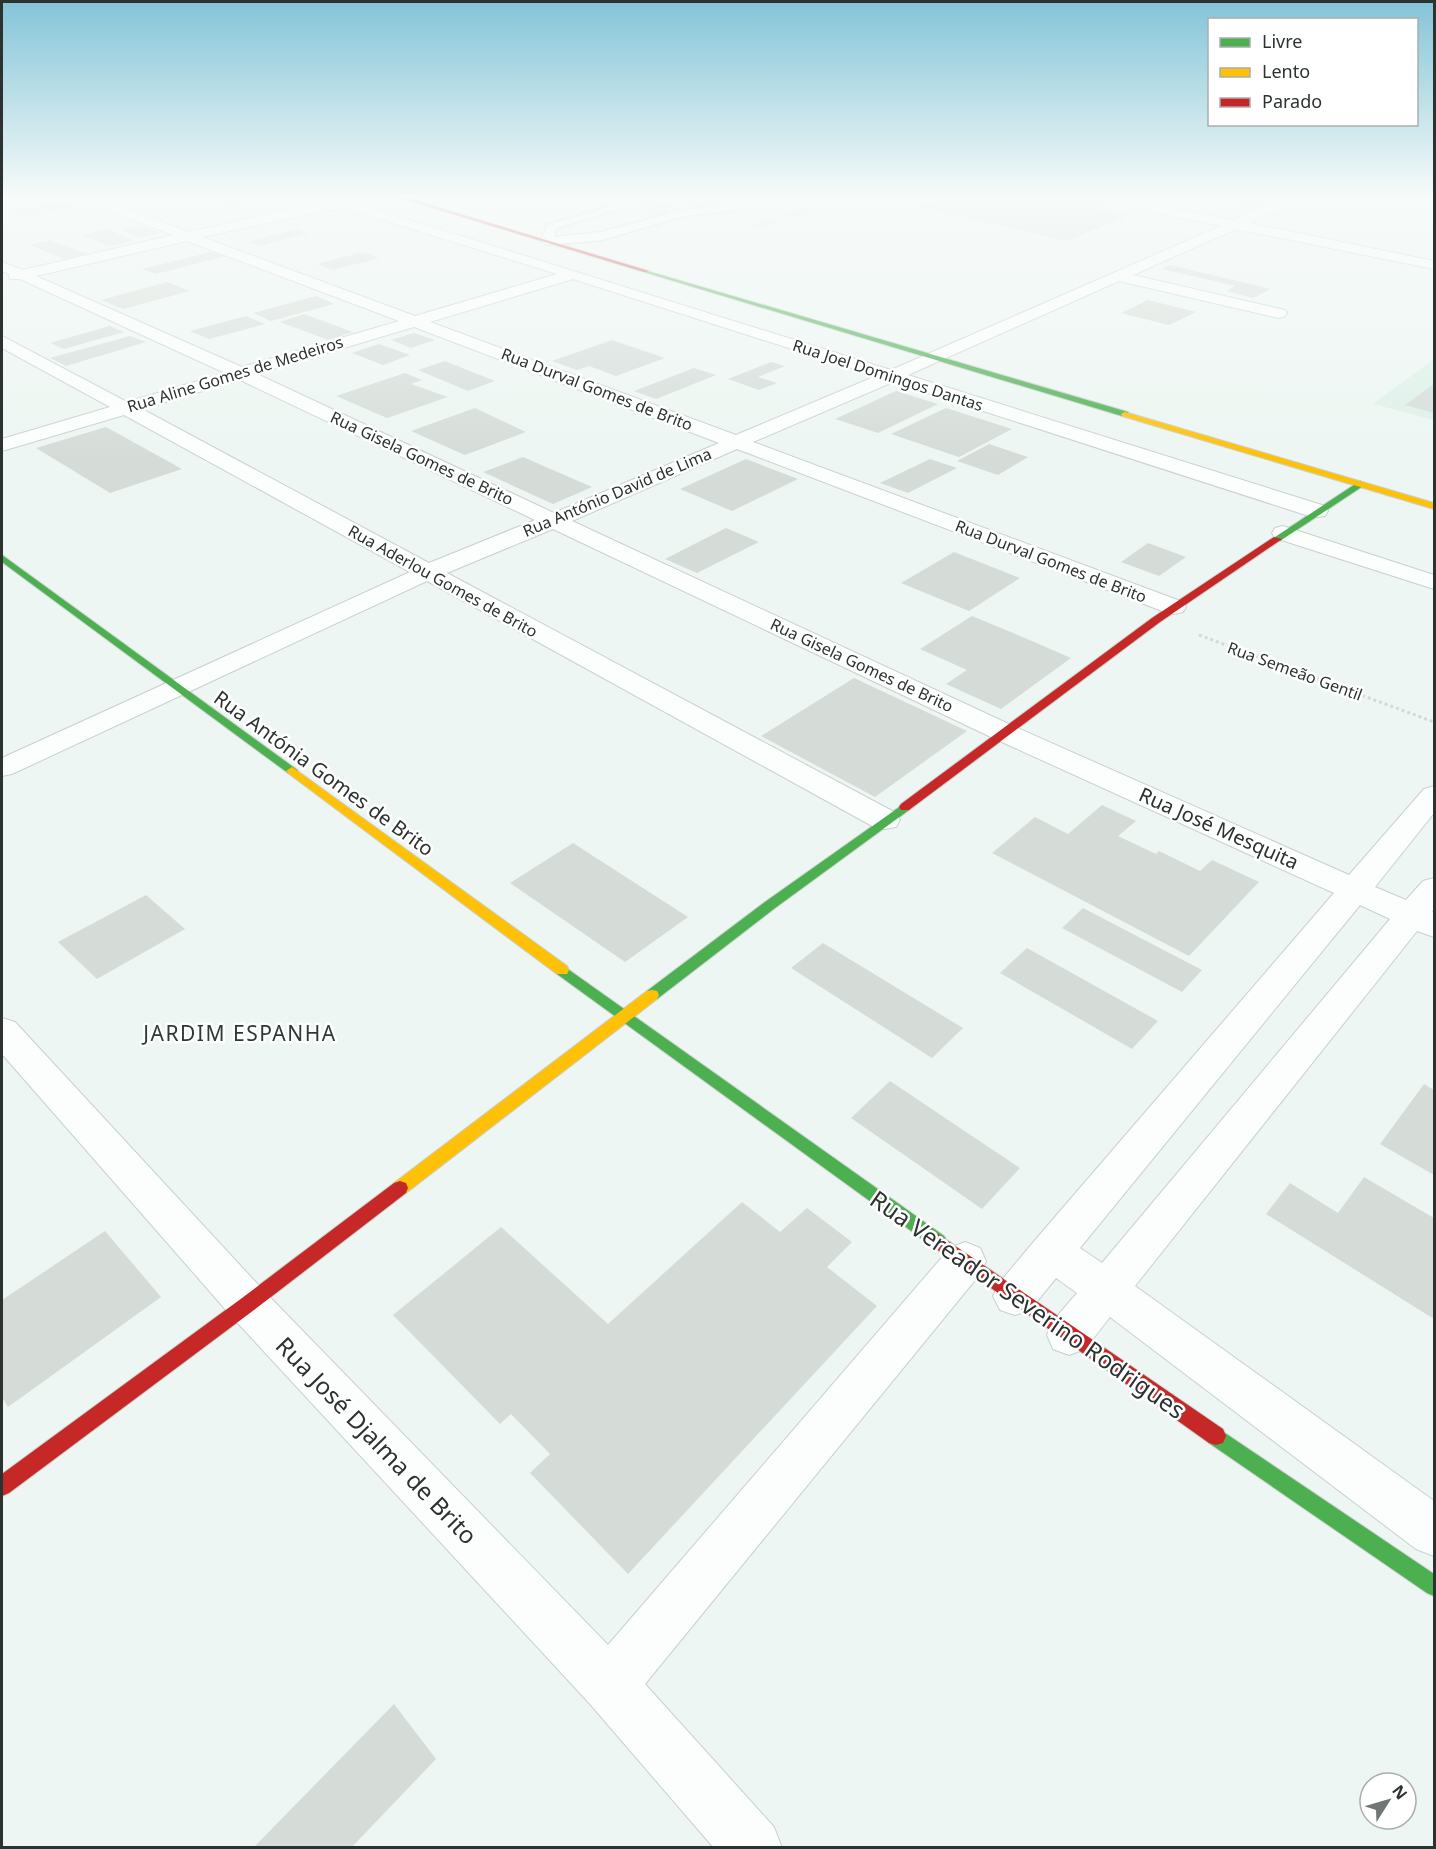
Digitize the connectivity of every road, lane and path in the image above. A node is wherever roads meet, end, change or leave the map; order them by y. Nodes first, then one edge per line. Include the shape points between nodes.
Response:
1 (34, 284) edge
2 (320, 284) edge
3 (538, 284) edge
4 (605, 284) edge
5 (689, 284) edge
6 (1098, 284) edge
7 (1153, 284) edge
8 (1278, 313) dead end
9 (415, 320) junction
10 (2, 341) edge
11 (934, 357) junction
12 (240, 374) junction
13 (891, 376) junction
14 (126, 407) junction
15 (735, 441) junction
16 (2, 446) edge
17 (1360, 484) junction
18 (1434, 506) edge
19 (1317, 511) junction
20 (555, 520) junction
21 (1283, 533) junction
22 (2, 558) edge
23 (426, 573) junction
24 (1434, 582) edge
25 (1174, 607) junction
26 (1156, 620) junction
27 (174, 687) junction
28 (1434, 722) edge
29 (1003, 732) junction
30 (2, 768) edge
31 (1434, 795) edge
32 (885, 820) junction
33 (1354, 889) junction
34 (1428, 910) edge
35 (626, 1017) junction
36 (2, 1031) edge
37 (1051, 1252) junction
38 (965, 1261) junction
39 (1106, 1290) junction
40 (1015, 1296) junction
41 (248, 1304) junction
42 (1069, 1335) junction
43 (2, 1486) edge
44 (1434, 1531) edge
45 (1434, 1586) edge
46 (609, 1685) junction
47 (753, 1848) edge

1 - 12 street, Rua Gisela Gomes de Brito
2 - 9 street, Rua Durval Gomes de Brito
3 - 9 street, Rua Aline Gomes de Medeiros
4 - 13 street, Rua Joel Domingos Dantas
5 - 11 street
6 - 11 street, Rua António David de Lima
7 - 8 street
9 - 12 street, Rua Aline Gomes de Medeiros
9 - 15 street, Rua Durval Gomes de Brito
10 - 14 street, Rua Aderlou Gomes de Brito
11 - 13 street, Rua António David de Lima
11 - 17 street
12 - 14 street, Rua Aline Gomes de Medeiros
12 - 20 street, Rua Gisela Gomes de Brito
13 - 15 street, Rua António David de Lima
13 - 19 street, Rua Joel Domingos Dantas
14 - 16 street, Rua Aline Gomes de Medeiros
14 - 23 street, Rua Aderlou Gomes de Brito
15 - 20 street, Rua António David de Lima
15 - 25 street, Rua Durval Gomes de Brito
17 - 18 street
17 - 19 street
19 - 21 street
20 - 23 street, Rua António David de Lima
20 - 29 street, Rua Gisela Gomes de Brito
21 - 24 street
21 - 25 street
22 - 27 street, Rua Antónia Gomes de Brito
23 - 27 street, Rua António David de Lima
23 - 32 street, Rua Aderlou Gomes de Brito
25 - 26 street
26 - 28 path, Rua Semeão Gentil
26 - 29 street
27 - 30 street, Rua António David de Lima
27 - 35 street, Rua Antónia Gomes de Brito
29 - 32 street
29 - 33 street, Rua José Mesquita
31 - 33 street
32 - 35 street
33 - 34 street, Rua José Mesquita
33 - 37 street
34 - 39 street
35 - 38 street, Rua Vereador Severino Rodrigues
35 - 41 street
36 - 41 street, Rua José Djalma de Brito
37 - 39 street
37 - 40 street
38 - 40 street, Rua Vereador Severino Rodrigues
38 - 46 street
39 - 42 street
39 - 44 street
40 - 42 street, Rua Vereador Severino Rodrigues
41 - 43 street
41 - 46 street, Rua José Djalma de Brito
42 - 45 street, Rua Vereador Severino Rodrigues
46 - 47 street, Rua José Djalma de Brito

